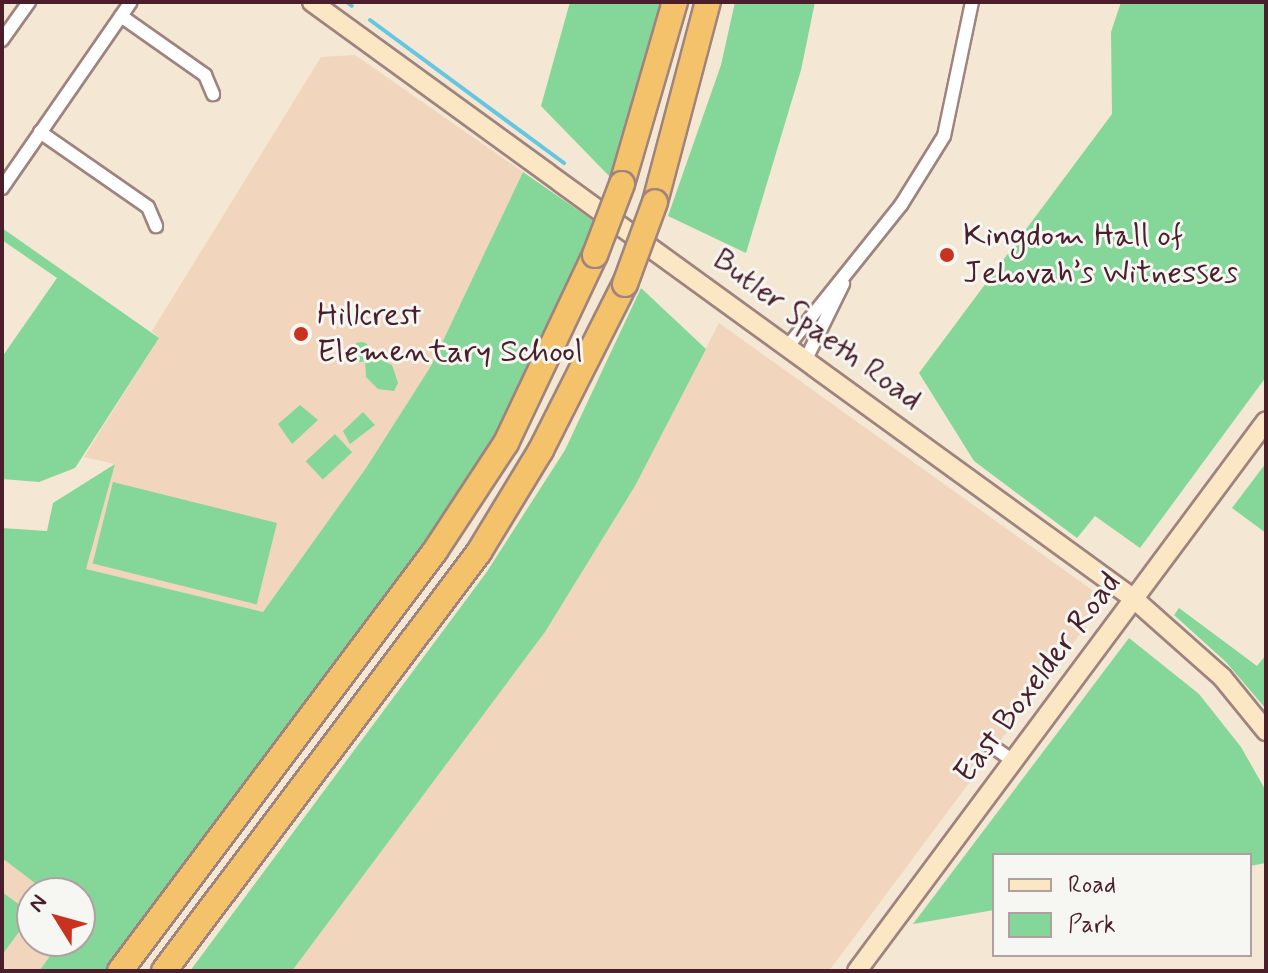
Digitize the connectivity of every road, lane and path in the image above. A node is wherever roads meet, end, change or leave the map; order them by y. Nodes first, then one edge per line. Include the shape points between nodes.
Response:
1 (29, 2) edge
2 (131, 2) edge
3 (312, 2) edge
4 (675, 2) edge
5 (708, 2) edge
6 (972, 2) edge
7 (121, 16) junction
8 (2, 40) edge
9 (213, 94) dead end
10 (40, 132) junction
11 (2, 188) edge
12 (156, 226) dead end
13 (844, 281) junction
14 (788, 346) junction
15 (806, 359) junction
16 (1266, 421) edge
17 (1134, 599) junction
18 (1266, 731) edge
19 (989, 744) dead end
20 (1013, 761) junction
21 (120, 971) edge
22 (164, 971) edge
23 (857, 971) edge

1 - 8 street
2 - 7 street
3 - 14 main road, Butler Spaeth Road
4 - 21 highway, bridge via 622,184 595,255 506,443 435,551
5 - 22 highway, bridge via 655,202 625,284 541,450 479,552
6 - 13 street via 944,136 925,171
7 - 9 street via 205,75
7 - 10 street
10 - 11 street
10 - 12 street via 148,207
13 - 14 street
13 - 15 street
14 - 15 main road, Butler Spaeth Road
15 - 17 main road, Butler Spaeth Road
16 - 17 main road, East Boxelder Road
17 - 18 main road, Butler Spaeth Road via 1222,677
17 - 20 main road, East Boxelder Road
19 - 20 street
20 - 23 main road, East Boxelder Road

